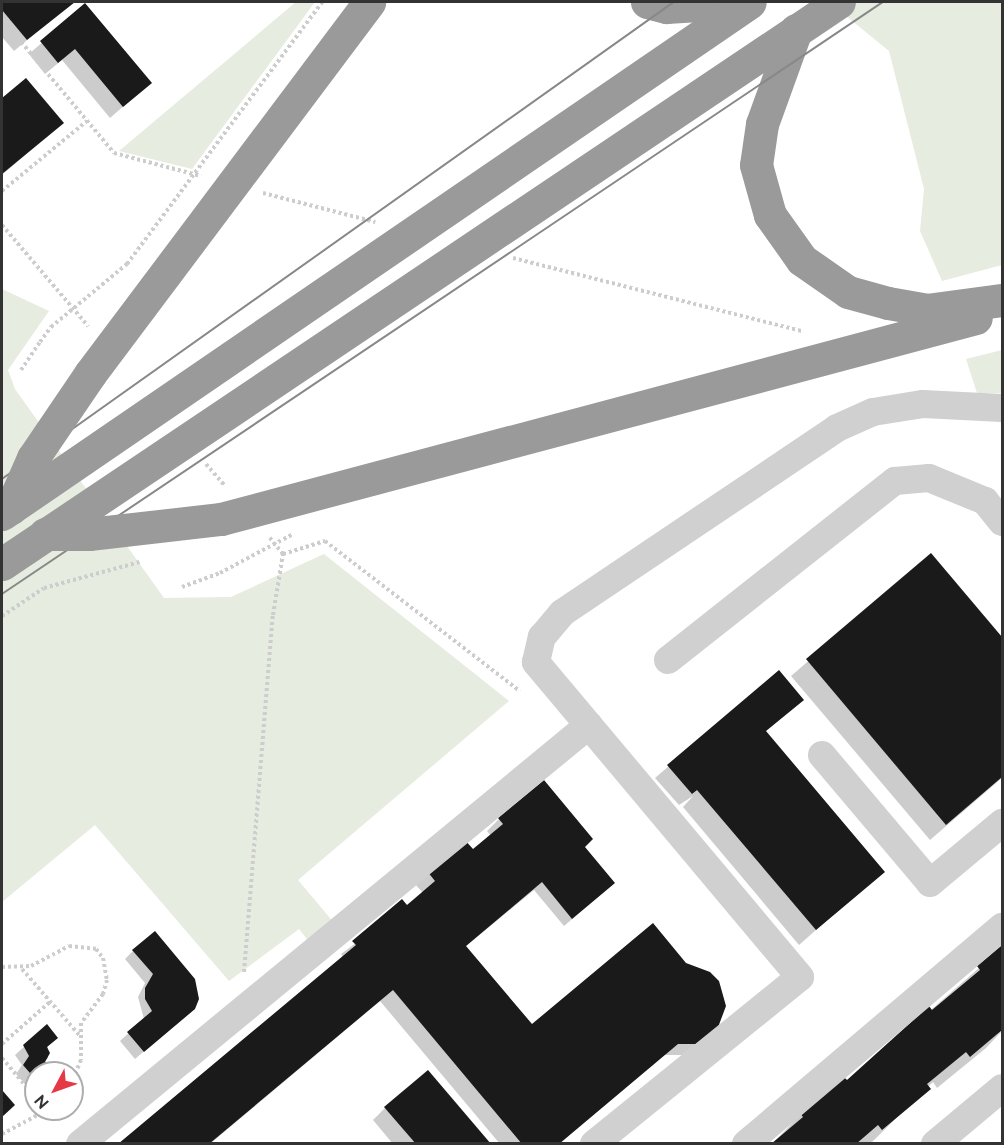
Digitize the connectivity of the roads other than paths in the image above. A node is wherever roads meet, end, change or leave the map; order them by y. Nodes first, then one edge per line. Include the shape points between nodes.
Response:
1 (369, 2) edge
2 (647, 2) edge
3 (749, 2) edge
4 (839, 2) edge
5 (796, 30) junction
6 (994, 309) edge
7 (1002, 408) edge
8 (6, 511) edge
9 (1002, 522) edge
10 (45, 534) junction
11 (2, 564) edge
12 (668, 660) dead end
13 (589, 725) junction
14 (822, 755) dead end
15 (1002, 823) edge
16 (1002, 927) edge
17 (1002, 1088) edge
18 (80, 1143) edge
19 (594, 1143) edge
20 (746, 1143) edge
21 (935, 1143) edge

1 - 8 highway, bridge via 90,374 33,458
2 - 3 highway via 666,7
3 - 8 highway, bridge
4 - 5 highway, bridge
5 - 6 highway via 760,134 756,165 770,216 802,260 848,292 926,310
5 - 10 highway, bridge
6 - 10 highway, bridge via 221,519 89,534
7 - 13 street via 923,404 873,412 837,428 562,613 542,637 536,662
9 - 12 street via 985,501 928,478 895,481
10 - 11 highway, bridge
13 - 18 street
13 - 19 street via 800,978
14 - 15 street via 930,883
16 - 20 street
17 - 21 street

